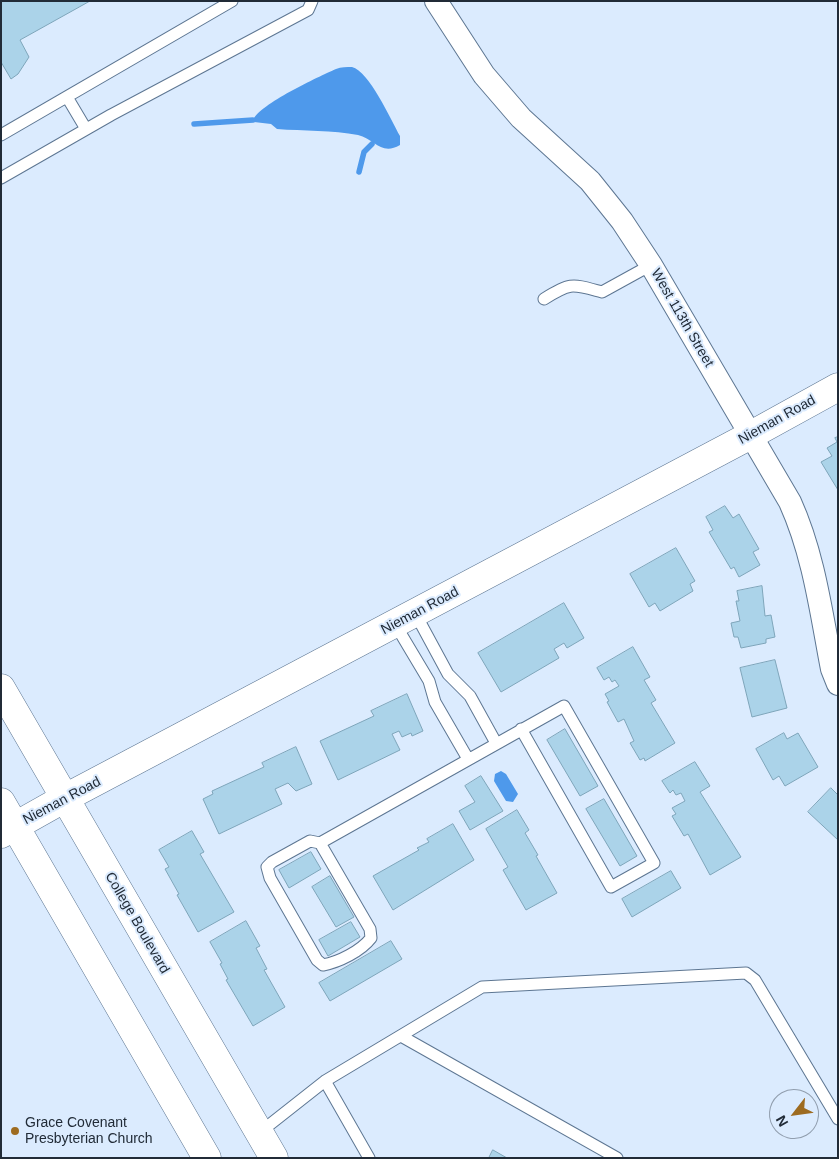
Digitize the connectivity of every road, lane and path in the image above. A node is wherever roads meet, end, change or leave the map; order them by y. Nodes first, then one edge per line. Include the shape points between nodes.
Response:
1 (232, 1) edge
2 (312, 1) edge
3 (436, 1) edge
4 (67, 97) junction
5 (86, 129) junction
6 (1, 135) edge
7 (1, 178) edge
8 (651, 264) junction
9 (544, 299) dead end
10 (838, 387) edge
11 (751, 435) junction
12 (405, 618) junction
13 (838, 684) edge
14 (1, 688) edge
15 (521, 729) junction
16 (496, 743) junction
17 (468, 759) junction
18 (65, 798) junction
19 (1, 802) edge
20 (8, 830) edge
21 (320, 843) junction
22 (401, 1036) junction
23 (325, 1081) junction
24 (838, 1119) edge
25 (259, 1133) junction
26 (207, 1158) edge
27 (274, 1158) edge
28 (369, 1158) edge
29 (617, 1158) edge

1 - 4 lane
2 - 5 lane via 308,10
3 - 8 street, West 113th Street via 484,75 521,118 608,201
4 - 5 lane
4 - 6 lane
5 - 7 lane
8 - 9 lane via 602,292 577,285 564,287
8 - 11 street, West 113th Street
10 - 11 main road, Nieman Road
11 - 12 main road, Nieman Road
11 - 13 street, West 113th Street via 802,529 832,670
12 - 16 lane via 448,674 470,696
12 - 17 lane via 435,702
12 - 18 main road, Nieman Road
14 - 18 main road, College Boulevard
15 - 15 lane via 564,706 654,864 611,887
15 - 16 lane
16 - 17 lane
17 - 21 lane
18 - 20 main road, Nieman Road
18 - 25 main road, College Boulevard
19 - 20 main road
20 - 26 main road
21 - 21 lane via 370,929 366,944 333,963 323,965 317,960 270,878 268,867 310,841
22 - 23 lane
22 - 24 lane via 482,987 746,973 755,980
22 - 29 lane
23 - 25 lane
23 - 28 lane
25 - 27 main road, College Boulevard

